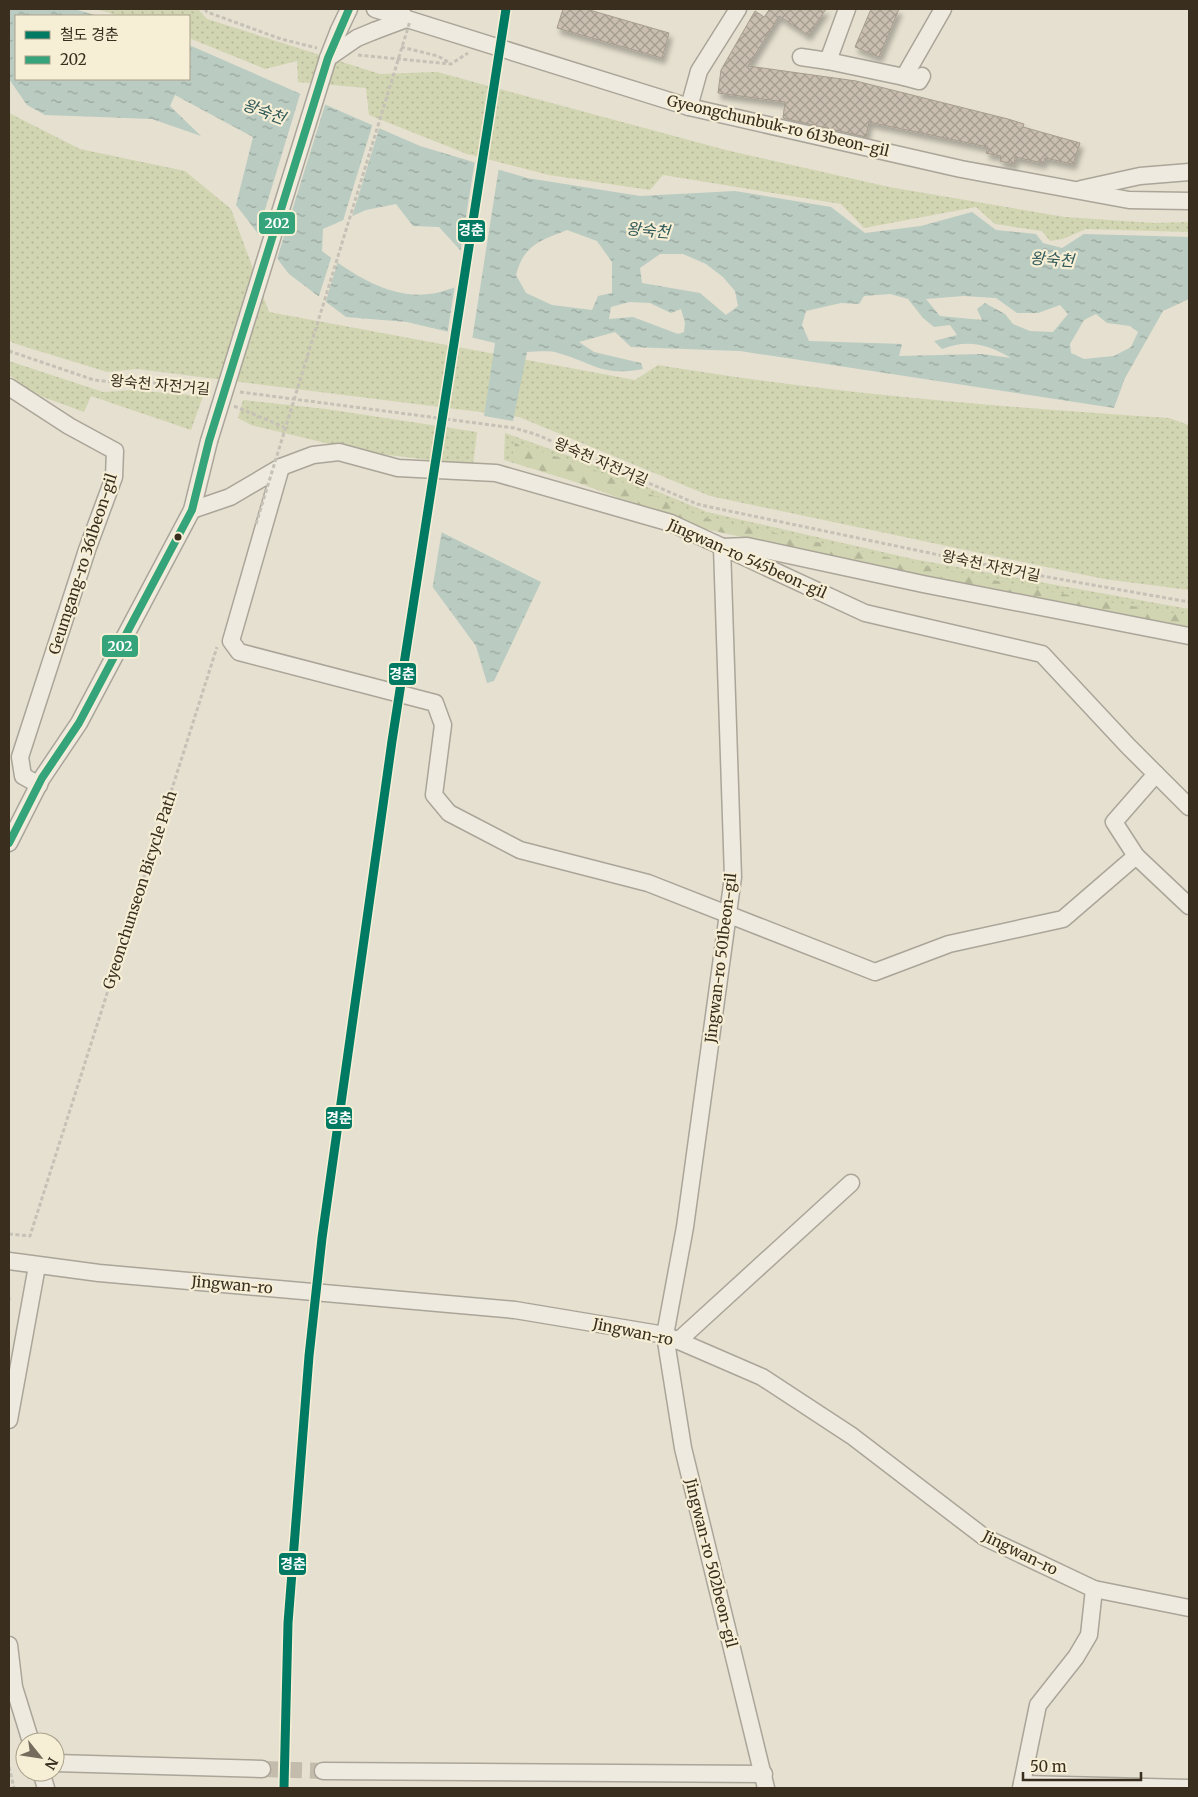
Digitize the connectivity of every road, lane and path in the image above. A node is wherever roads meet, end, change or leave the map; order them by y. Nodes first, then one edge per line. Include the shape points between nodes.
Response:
1 (349, 9) edge
2 (375, 9) edge
3 (738, 9) edge
4 (848, 9) edge
5 (943, 9) edge
6 (405, 16) edge
7 (401, 47) junction
8 (801, 57) dead end
9 (328, 58) junction
10 (828, 61) junction
11 (451, 64) dead end
12 (922, 76) dead end
13 (904, 77) junction
14 (689, 106) junction
15 (1189, 172) edge
16 (1074, 190) junction
17 (1189, 202) edge
18 (9, 351) edge
19 (9, 386) edge
20 (220, 390) dead end
21 (230, 391) dead end
22 (281, 466) junction
23 (192, 510) junction
24 (253, 532) dead end
25 (722, 547) junction
26 (1189, 602) edge
27 (1189, 636) edge
28 (219, 639) dead end
29 (1156, 774) junction
30 (39, 785) junction
31 (1189, 807) edge
32 (9, 843) edge
33 (1136, 856) junction
34 (1189, 906) edge
35 (728, 914) junction
36 (851, 1183) dead end
37 (9, 1234) edge
38 (9, 1261) edge
39 (37, 1266) junction
40 (9, 1297) edge
41 (9, 1302) edge
42 (672, 1338) junction
43 (9, 1420) edge
44 (1094, 1589) junction
45 (1189, 1608) edge
46 (9, 1645) edge
47 (28, 1732) edge
48 (65, 1764) edge
49 (9, 1767) edge
50 (262, 1769) tunnel mouth
51 (323, 1771) tunnel mouth
52 (765, 1781) edge
53 (1022, 1786) edge
54 (14, 1788) edge
55 (1188, 1788) edge

1 - 9 street, bridge
2 - 6 street, Gyeongchunbuk-ro 613beon-gil
3 - 14 street via 699,72
4 - 10 street
5 - 13 street
6 - 7 path, bridge
6 - 9 street, bridge via 357,38
6 - 14 street, Gyeongchunbuk-ro 613beon-gil
7 - 11 path via 438,56
7 - 24 path, bridge
8 - 10 street
9 - 23 street, bridge via 209,441
10 - 13 street
12 - 13 street via 919,81
14 - 16 street, Gyeongchunbuk-ro 613beon-gil via 961,169
15 - 16 street via 1140,176
16 - 17 street, Gyeongchunbuk-ro 613beon-gil via 1129,200
18 - 20 path, 왕숙천 자전거길 via 94,380
19 - 30 street, Geumgang-ro 361beon-gil via 69,426 115,451 114,477 20,757 23,776
21 - 26 path, 왕숙천 자전거길 via 514,428 535,434 697,504 1025,573
22 - 23 street, Jingwan-ro 545beon-gil via 230,498
22 - 25 street, Jingwan-ro 545beon-gil via 313,455 339,452 398,468 496,473 671,523
22 - 35 street via 231,641 239,652 435,703 443,725 434,795 449,813 520,850 648,883
23 - 30 street via 79,723
25 - 27 street via 747,546
25 - 29 street, Jingwan-ro 545beon-gil via 865,613 1042,654
25 - 35 street, Jingwan-ro 501beon-gil via 733,877
28 - 37 path, Gyeonchunseon Bicycle Path via 30,1236
29 - 31 street, Jingwan-ro 545beon-gil
29 - 33 street via 1114,822
30 - 32 street
33 - 34 street
33 - 35 street via 1063,919 949,944 875,972
35 - 42 street, Jingwan-ro 501beon-gil
36 - 42 street
38 - 39 street, Jingwan-ro
39 - 42 street, Jingwan-ro via 515,1310
39 - 43 street
40 - 41 path
42 - 44 street, Jingwan-ro via 762,1377 852,1436 984,1537
42 - 52 street, Jingwan-ro 502beon-gil via 683,1448
44 - 45 street, Jingwan-ro
44 - 53 street via 1089,1635 1038,1706
46 - 47 street via 14,1687
48 - 50 street
49 - 54 path
51 - 52 street
53 - 55 street

